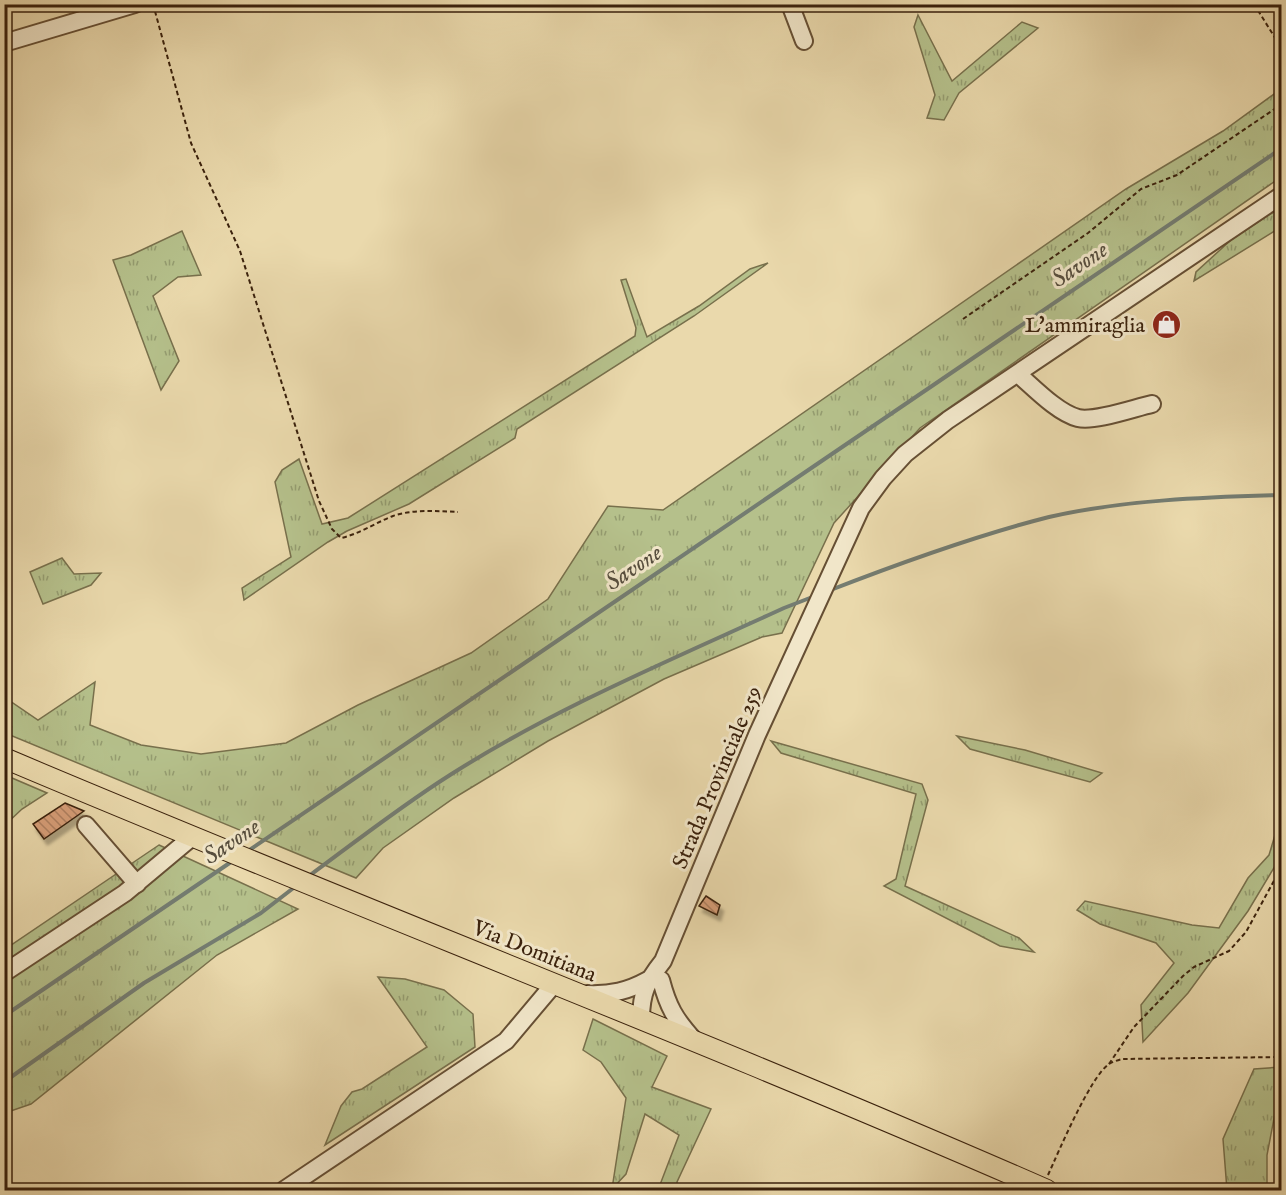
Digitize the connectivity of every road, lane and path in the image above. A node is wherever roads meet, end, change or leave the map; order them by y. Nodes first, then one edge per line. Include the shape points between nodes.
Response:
1 (135, 4) edge
2 (153, 4) edge
3 (790, 4) edge
4 (1254, 4) edge
5 (804, 41) dead end
6 (4, 43) edge
7 (1281, 49) edge
8 (1281, 104) edge
9 (1281, 195) edge
10 (963, 318) dead end
11 (1018, 374) junction
12 (1152, 404) dead end
13 (458, 512) dead end
14 (4, 758) edge
15 (86, 825) dead end
16 (198, 839) junction
17 (1281, 866) edge
18 (137, 884) junction
19 (4, 973) edge
20 (655, 980) junction
21 (554, 984) junction
22 (578, 994) junction
23 (641, 1019) junction
24 (694, 1040) junction
25 (1281, 1057) edge
26 (1109, 1064) junction
27 (1044, 1189) edge
28 (284, 1191) edge

1 - 6 street
2 - 13 path via 191,143 240,251 319,501 332,529 341,538 396,515 427,510
3 - 5 street
4 - 7 path
8 - 10 path via 1177,175 1142,189 1088,233
9 - 11 street
11 - 12 street via 1058,408 1079,418
11 - 20 street, Strada Provinciale 259 via 905,454 861,508 757,735
14 - 16 main road, Via Domitiana
15 - 18 street
16 - 18 street
16 - 21 main road, Via Domitiana
17 - 26 path via 1246,932 1229,951 1183,976 1134,1027
18 - 19 street
20 - 22 street, Strada Provinciale 259 via 606,995
20 - 23 street, Strada Provinciale 259 via 642,1001
20 - 24 street via 677,1022
21 - 22 main road, Via Domitiana
21 - 28 street via 506,1041
22 - 23 main road, Via Domitiana
23 - 24 main road, Via Domitiana
24 - 27 main road, Via Domitiana
25 - 26 path via 1122,1059
26 - 27 path via 1080,1107

